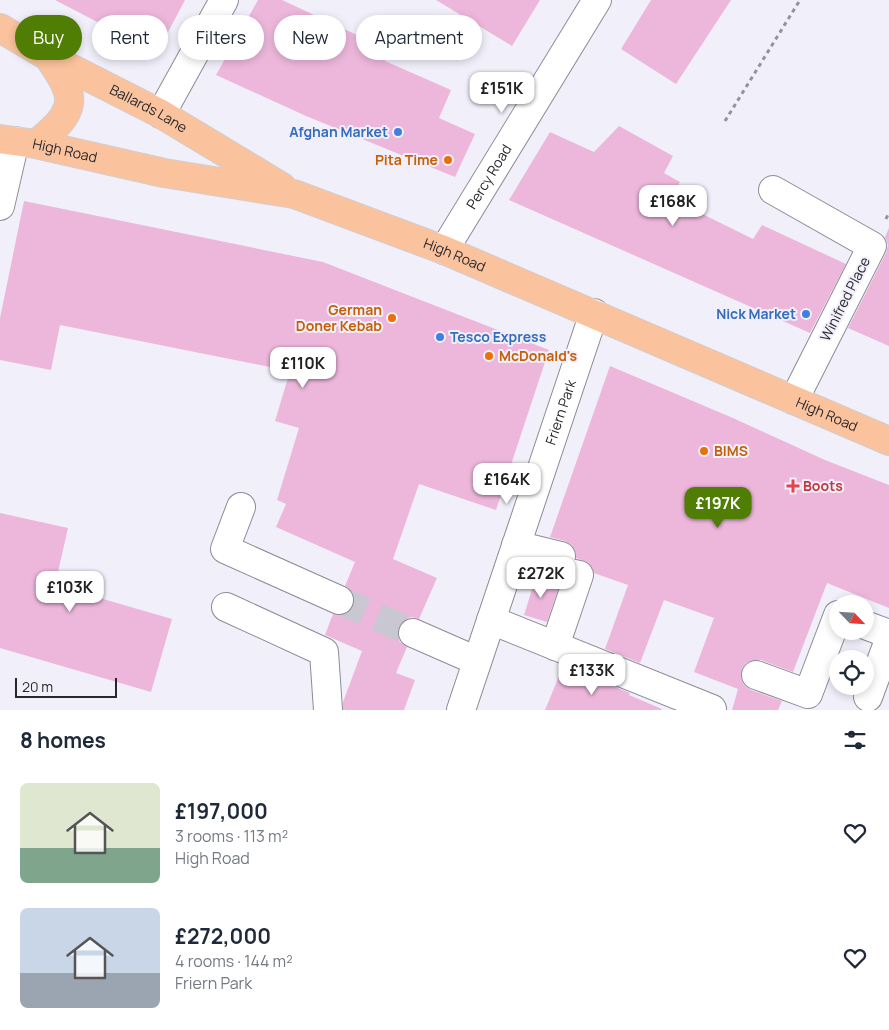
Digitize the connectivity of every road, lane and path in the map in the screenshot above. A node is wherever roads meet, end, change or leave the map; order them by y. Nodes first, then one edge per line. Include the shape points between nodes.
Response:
1 (224, 0) edge
2 (597, 0) edge
3 (800, 0) edge
4 (0, 28) edge
5 (15, 37) edge
6 (51, 60) edge
7 (55, 60) edge
8 (161, 114) junction
9 (725, 120) dead end
10 (17, 141) edge
11 (774, 190) dead end
12 (294, 194) junction
13 (0, 206) edge
14 (444, 250) junction
15 (594, 313) junction
16 (794, 400) junction
17 (889, 441) edge
18 (242, 507) dead end
19 (516, 545) junction
20 (339, 600) tunnel mouth
21 (226, 607) dead end
22 (491, 620) junction
23 (874, 628) edge
24 (413, 633) tunnel mouth
25 (889, 634) edge
26 (829, 639) edge
27 (889, 640) edge
28 (555, 646) junction
29 (477, 661) junction
30 (756, 674) dead end
31 (868, 697) dead end
32 (712, 708) dead end
33 (328, 710) edge
34 (461, 710) edge

1 - 8 street
2 - 14 street, Percy Road
3 - 9 path
4 - 5 main road, Ballards Lane
6 - 10 main road via 69,93 68,108 59,124
7 - 8 main road, Ballards Lane
8 - 12 main road, Ballards Lane
10 - 12 main road, High Road via 164,173
10 - 13 street
11 - 16 street, Winifred Place via 872,246
12 - 14 main road, High Road
14 - 15 main road, High Road
15 - 16 main road, High Road
15 - 19 street, Friern Park
16 - 17 main road, High Road
18 - 20 street via 225,549
19 - 22 street, Friern Park
19 - 28 street via 561,556 555,570 579,575
21 - 33 street via 324,652
22 - 28 street
22 - 29 street, Friern Park
23 - 25 street
24 - 29 street
26 - 30 street via 808,694
27 - 31 street
28 - 32 street
29 - 34 street, Friern Park

